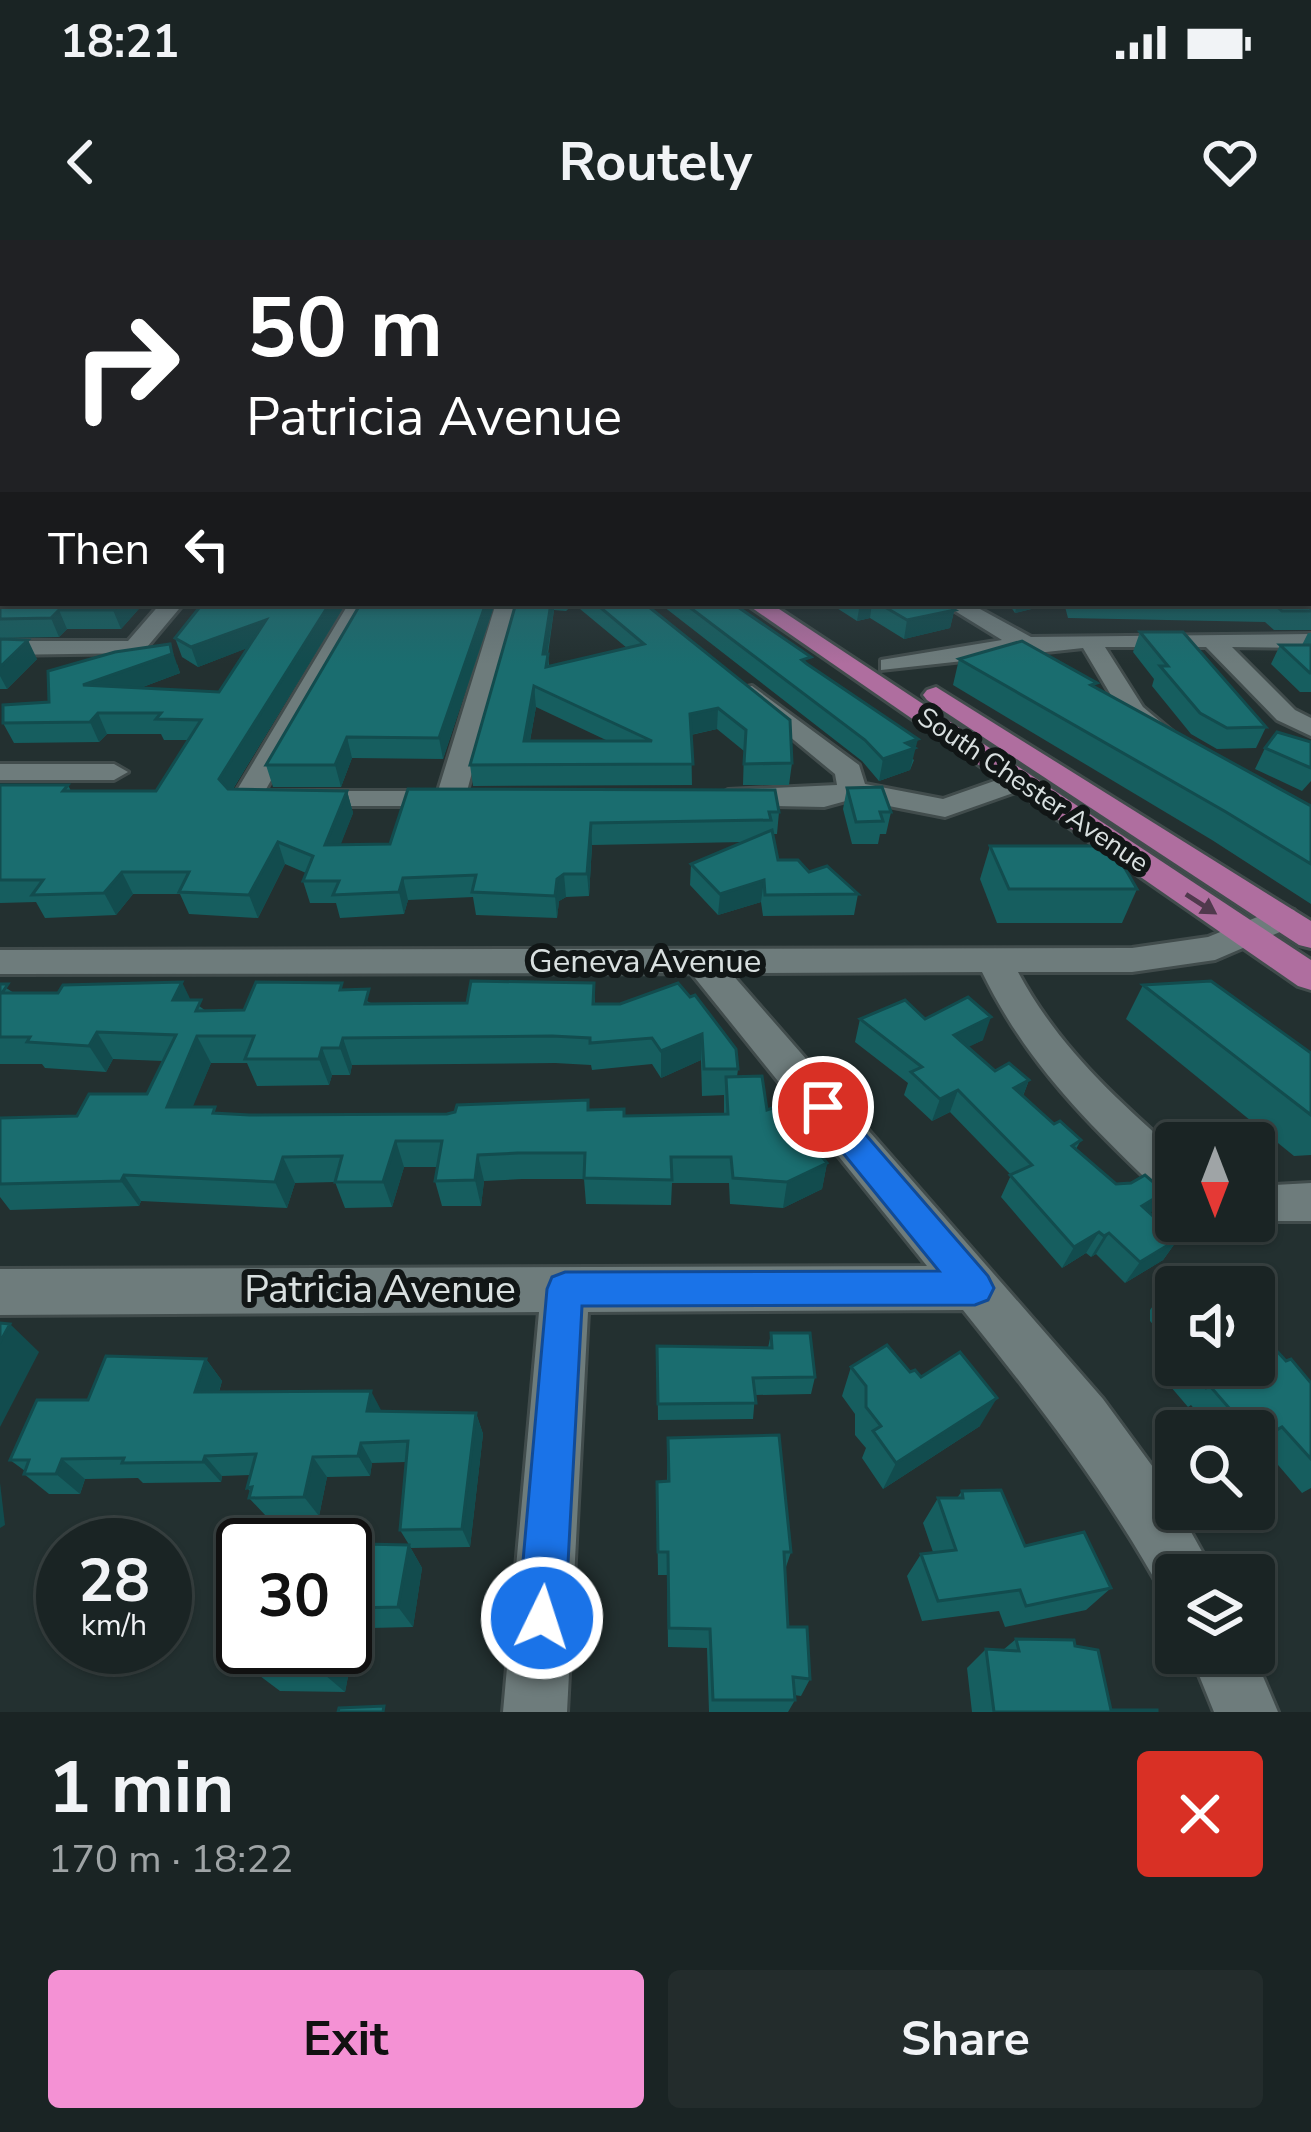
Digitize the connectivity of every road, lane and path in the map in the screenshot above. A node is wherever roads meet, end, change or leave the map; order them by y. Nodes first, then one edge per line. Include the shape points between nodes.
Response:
1 (170, 606) edge
2 (358, 606) edge
3 (506, 606) edge
4 (761, 606) edge
5 (798, 606) edge
6 (958, 606) edge
7 (1090, 640) junction
8 (1212, 640) junction
9 (1311, 640) edge
10 (1023, 642) junction
11 (0, 648) edge
12 (890, 665) junction
13 (727, 673) edge
14 (1311, 728) edge
15 (1191, 751) edge
16 (0, 772) edge
17 (114, 772) dead end
18 (1017, 782) junction
19 (852, 790) junction
20 (707, 799) edge
21 (246, 800) junction
22 (450, 800) junction
23 (520, 800) edge
24 (232, 828) edge
25 (1296, 927) edge
26 (1247, 934) junction
27 (1147, 959) junction
28 (701, 961) junction
29 (994, 961) junction
30 (0, 962) edge
31 (1311, 976) edge
32 (1182, 983) edge
33 (1155, 1159) edge
34 (1311, 1202) edge
35 (1275, 1204) edge
36 (975, 1288) junction
37 (565, 1289) junction
38 (0, 1292) edge
39 (1173, 1554) edge
40 (1230, 1674) edge
41 (535, 1712) edge
42 (1246, 1712) edge

1 - 11 street via 134,648
2 - 21 street
3 - 22 street
4 - 18 main road, South Chester Avenue
5 - 12 main road, South Chester Avenue
6 - 10 street
7 - 8 street
7 - 10 street
7 - 15 street via 1133,712
8 - 9 street
8 - 14 street via 1286,715
10 - 12 street
12 - 25 main road, South Chester Avenue
13 - 19 street via 849,771
16 - 17 street
18 - 19 street via 945,808
18 -> 26 main road, South Chester Avenue
19 - 20 street via 824,798
21 - 22 street
21 - 24 street
22 - 23 street
25 - 26 street, Geneva Avenue
26 - 27 street, Geneva Avenue
26 - 31 main road, South Chester Avenue
27 - 29 street, Geneva Avenue
27 - 32 street
28 - 29 street, Geneva Avenue
28 - 30 street, Geneva Avenue
28 - 36 street
29 - 33 street via 1056,1060
34 - 35 street
36 - 37 street, Patricia Avenue
36 - 39 street via 1084,1418
37 - 38 street, Patricia Avenue
37 - 41 street
40 - 42 street

